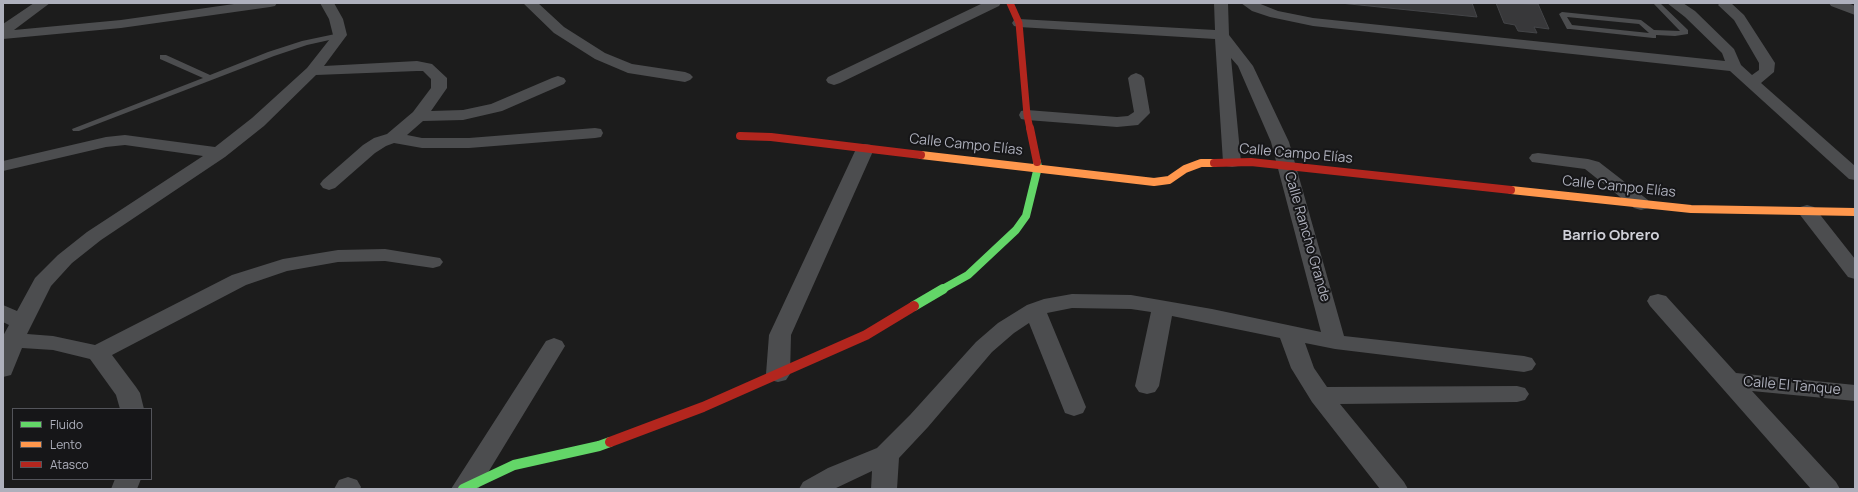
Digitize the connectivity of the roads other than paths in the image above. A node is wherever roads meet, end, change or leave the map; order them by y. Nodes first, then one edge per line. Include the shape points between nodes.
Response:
1 (43, 3) edge
2 (270, 3) edge
3 (327, 3) edge
4 (530, 3) edge
5 (994, 3) edge
6 (1010, 3) edge
7 (1221, 3) edge
8 (1248, 3) edge
9 (1656, 3) edge
10 (1674, 3) edge
11 (1836, 3) edge
12 (1725, 5) dead end
13 (219, 7) edge
14 (1855, 11) edge
15 (1020, 23) junction
16 (3, 31) edge
17 (1652, 32) junction
18 (3, 35) edge
19 (340, 35) junction
20 (1222, 36) junction
21 (163, 57) dead end
22 (1734, 67) junction
23 (312, 71) junction
24 (685, 77) dead end
25 (210, 78) junction
26 (1136, 78) dead end
27 (834, 80) dead end
28 (558, 81) dead end
29 (1752, 83) junction
30 (1027, 115) junction
31 (419, 116) junction
32 (76, 130) dead end
33 (595, 133) dead end
34 (740, 136) dead end
35 (393, 138) junction
36 (865, 149) junction
37 (219, 153) junction
38 (1538, 158) dead end
39 (1232, 162) junction
40 (1286, 165) junction
41 (3, 166) edge
42 (1038, 167) junction
43 (1855, 175) edge
44 (329, 184) dead end
45 (1642, 204) junction
46 (1807, 211) junction
47 (1855, 212) edge
48 (433, 262) dead end
49 (1855, 273) edge
50 (1658, 301) dead end
51 (1164, 307) junction
52 (1035, 310) junction
53 (10, 330) edge
54 (1289, 332) junction
55 (1336, 342) junction
56 (554, 346) dead end
57 (98, 353) junction
58 (1524, 364) dead end
59 (3, 369) edge
60 (778, 374) junction
61 (1729, 380) junction
62 (1147, 386) dead end
63 (1855, 393) edge
64 (1517, 394) dead end
65 (1320, 396) junction
66 (1074, 407) dead end
67 (132, 408) edge
68 (886, 455) junction
69 (463, 489) edge
70 (812, 489) edge
71 (884, 489) edge
72 (1394, 489) edge
73 (1827, 489) edge

1 - 16 street
2 - 13 street
3 - 19 street via 336,19
4 - 24 street via 559,30 600,56 628,68
5 - 27 street
6 - 15 street
7 - 20 street
8 - 22 street via 1275,14 1313,22
9 - 17 lane via 1685,32
10 - 22 street via 1690,14 1729,52
11 - 14 street
12 - 29 street via 1739,18 1767,63 1766,72
13 - 18 street via 121,24
15 - 20 street
15 - 30 street
17 - 17 lane via 1641,22 1562,14 1570,27 1653,36
19 - 23 street
19 - 25 lane via 288,48
20 - 39 street
20 - 40 street, Calle Rancho Grande via 1244,66 1280,142
21 - 25 lane
22 - 29 street
23 - 31 street via 427,67 439,78 440,88
23 - 37 street via 258,122
25 - 32 lane
26 - 30 street via 1142,113 1132,121
28 - 31 street via 496,108 463,115
29 - 43 street
30 - 42 street
31 - 35 street
33 - 35 street via 469,143 422,143
34 - 36 street, Calle Campo Elías via 771,137
35 - 44 street via 369,149
36 - 42 street, Calle Campo Elías
36 - 60 street via 780,335
37 - 41 street via 125,140 106,142
37 - 53 street via 105,228 65,259 42,283
38 - 45 street via 1593,166
39 - 40 street, Calle Campo Elías
39 - 42 street, Calle Campo Elías via 1201,163 1185,169 1169,180 1154,182
40 - 45 street, Calle Campo Elías
40 - 55 street, Calle Rancho Grande
42 - 60 street via 1026,216 1016,230 968,275 866,335
45 - 46 street, Calle Campo Elías via 1691,209
46 - 47 street, Calle Campo Elías
46 - 49 street
48 - 57 street via 386,255 338,256 283,265 239,280
50 - 61 street
51 - 52 street via 1131,302 1072,301
51 - 54 street
51 - 62 street
52 - 66 street
52 - 68 street via 1006,328 984,347 920,421
53 - 57 street
53 - 59 street
54 - 55 street
54 - 65 street via 1303,368
55 - 58 street
56 - 69 street
57 - 67 street via 128,393
60 - 69 street via 703,407 599,446 514,465
61 - 63 street, Calle El Tanque
61 - 73 street
64 - 65 street
65 - 72 street
68 - 70 street
68 - 71 street

